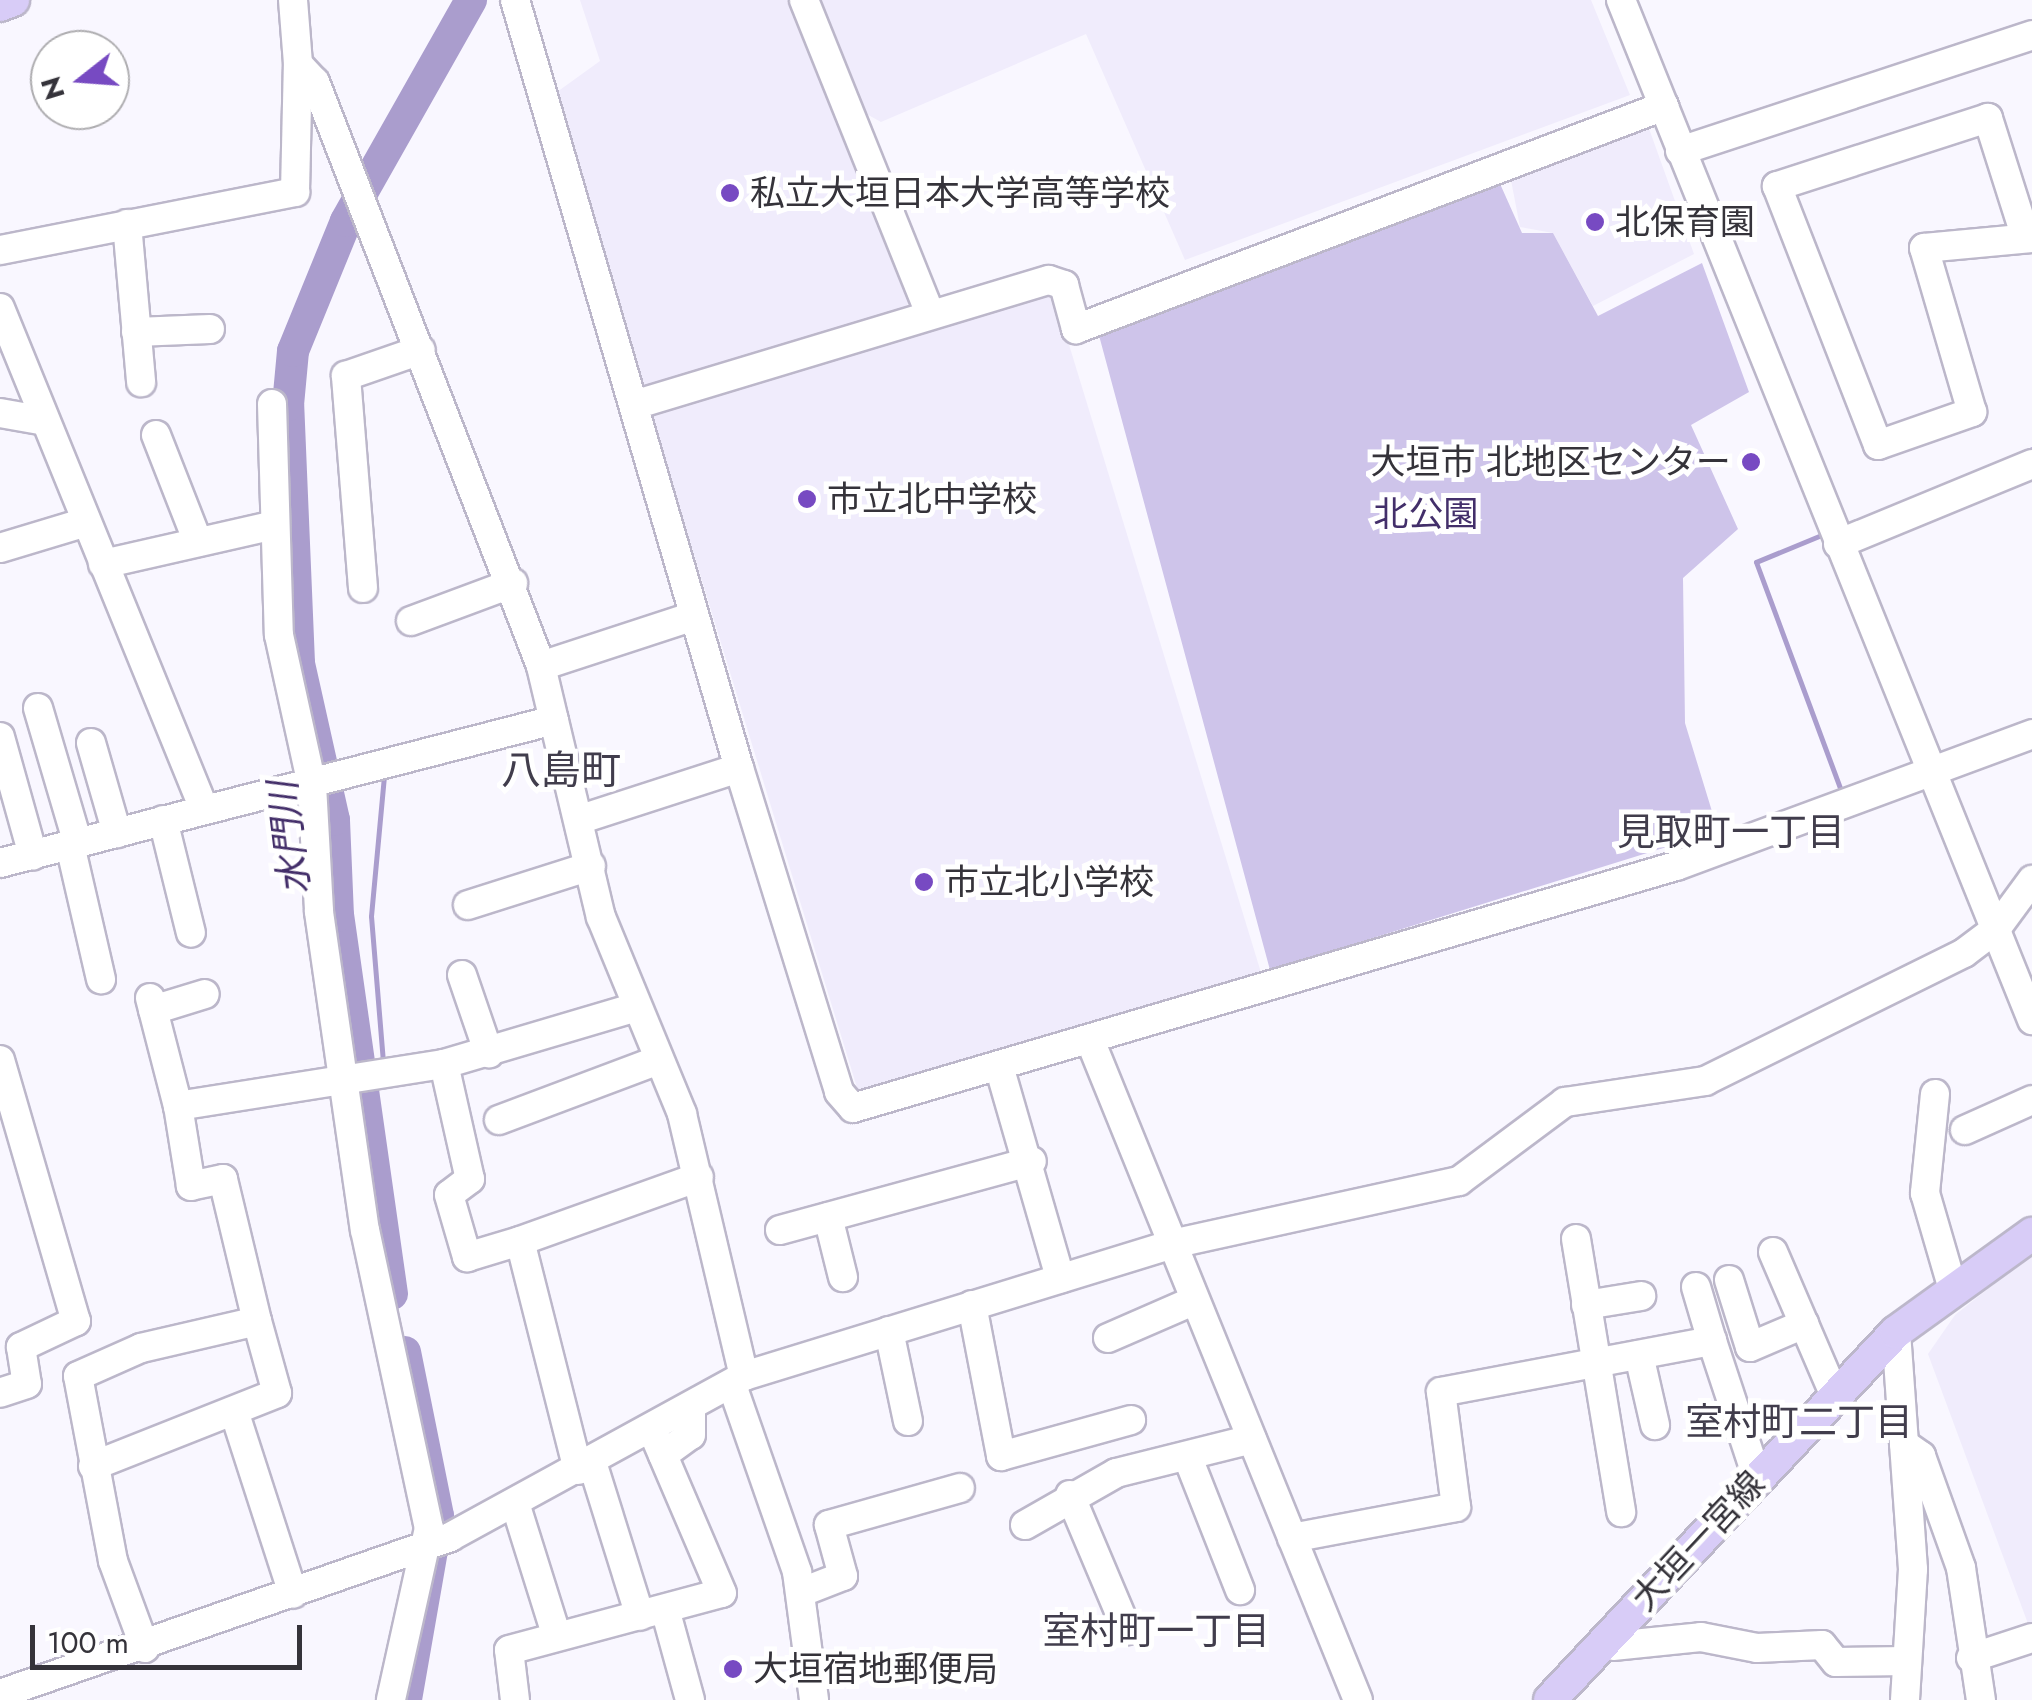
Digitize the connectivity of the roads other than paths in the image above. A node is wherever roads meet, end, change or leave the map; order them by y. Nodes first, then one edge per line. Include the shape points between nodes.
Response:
1 (12, 0) edge
2 (293, 0) edge
3 (516, 0) edge
4 (804, 0) edge
5 (1621, 0) edge
6 (0, 4) edge
7 (2029, 45) edge
8 (298, 64) junction
9 (1664, 106) junction
10 (1680, 150) junction
11 (126, 224) junction
12 (2029, 238) edge
13 (0, 250) edge
14 (0, 308) edge
15 (928, 309) junction
16 (210, 328) dead end
17 (136, 332) junction
18 (8, 348) edge
19 (421, 350) junction
20 (140, 382) dead end
21 (272, 404) dead end
22 (634, 404) junction
23 (0, 412) edge
24 (46, 421) junction
25 (156, 435) dead end
26 (2032, 464) edge
27 (86, 522) junction
28 (274, 525) junction
29 (198, 542) junction
30 (1838, 544) junction
31 (0, 548) edge
32 (103, 564) junction
33 (513, 583) junction
34 (363, 588) dead end
35 (410, 621) dead end
36 (696, 623) junction
37 (638, 650) dead end
38 (540, 666) junction
39 (38, 708) dead end
40 (554, 720) junction
41 (2032, 734) edge
42 (0, 738) edge
43 (91, 743) dead end
44 (740, 768) junction
45 (1932, 771) junction
46 (325, 782) junction
47 (204, 809) junction
48 (582, 819) junction
49 (164, 820) junction
50 (118, 832) junction
51 (74, 844) junction
52 (33, 855) junction
53 (0, 863) edge
54 (591, 866) junction
55 (2032, 880) edge
56 (468, 905) dead end
57 (1996, 929) junction
58 (191, 934) dead end
59 (462, 975) dead end
60 (101, 980) dead end
61 (206, 994) dead end
62 (636, 1007) junction
63 (2032, 1020) edge
64 (1090, 1040) junction
65 (490, 1054) junction
66 (0, 1060) edge
67 (659, 1060) junction
68 (444, 1064) junction
69 (999, 1066) junction
70 (347, 1074) junction
71 (1935, 1094) dead end
72 (2032, 1100) edge
73 (178, 1106) junction
74 (499, 1120) dead end
75 (1965, 1130) dead end
76 (1032, 1161) junction
77 (699, 1177) junction
78 (828, 1217) junction
79 (780, 1230) dead end
80 (2032, 1234) edge
81 (1576, 1238) dead end
82 (520, 1242) junction
83 (1172, 1244) junction
84 (1773, 1252) dead end
85 (843, 1277) dead end
86 (1060, 1278) junction
87 (1729, 1280) dead end
88 (1952, 1286) junction
89 (1696, 1287) dead end
90 (1641, 1296) dead end
91 (1193, 1301) junction
92 (972, 1305) junction
93 (1586, 1305) junction
94 (257, 1321) junction
95 (1804, 1324) junction
96 (889, 1332) junction
97 (1896, 1332) junction
98 (1108, 1338) dead end
99 (1712, 1341) junction
100 (1639, 1355) junction
101 (1595, 1363) junction
102 (738, 1380) junction
103 (0, 1393) edge
104 (1835, 1396) junction
105 (234, 1411) junction
106 (908, 1420) dead end
107 (1131, 1420) dead end
108 (1655, 1425) dead end
109 (1252, 1439) junction
110 (658, 1442) junction
111 (1904, 1444) junction
112 (1188, 1458) junction
113 (93, 1466) junction
114 (585, 1466) junction
115 (1757, 1477) junction
116 (960, 1488) dead end
117 (1070, 1494) junction
118 (515, 1504) junction
119 (1620, 1512) dead end
120 (1025, 1525) dead end
121 (1292, 1538) junction
122 (435, 1542) junction
123 (1240, 1590) dead end
124 (802, 1592) junction
125 (293, 1594) junction
126 (652, 1613) junction
127 (1126, 1630) dead end
128 (556, 1634) junction
129 (2032, 1638) edge
130 (1612, 1646) dead end
131 (144, 1648) junction
132 (1971, 1658) junction
133 (1906, 1661) junction
134 (0, 1694) edge
135 (391, 1700) edge
136 (515, 1700) edge
137 (690, 1700) edge
138 (814, 1700) edge
139 (1358, 1700) edge
140 (1550, 1700) edge
141 (1904, 1700) edge
142 (1980, 1700) edge

1 - 6 main road
2 - 8 street
3 - 22 street
4 - 15 street
5 - 9 street
7 - 10 street
8 - 11 street via 295,192
8 - 19 street via 315,82
9 - 10 street
9 - 15 street via 1076,330 1058,280 939,314
10 - 30 street
11 - 13 street
11 - 17 street
12 - 12 street via 1924,248 1972,412 1878,444 1777,186 1988,118
14 - 18 street
15 - 22 street
16 - 17 street
17 - 20 street
18 - 24 street
19 - 33 street
19 - 34 street via 346,376
21 - 28 street
22 - 36 street
23 - 24 street
24 - 27 street
25 - 29 street
26 - 30 street
27 - 31 street
27 - 32 street
28 - 29 street
28 - 46 street via 284,666
29 - 32 street
30 - 45 street
32 - 47 street
33 - 35 street
33 - 38 street
36 - 37 street
36 - 38 street
36 - 44 street
38 - 40 street
39 - 51 street
40 - 46 street
40 - 48 street
41 - 45 street
42 - 52 street
43 - 50 street
44 - 48 street
44 - 69 street via 839,1092 854,1108
45 - 57 street
45 - 64 street via 1676,866
46 - 47 street
46 - 70 street via 318,912
47 - 49 street
48 - 54 street
49 - 50 street
49 - 58 street
50 - 51 street
51 - 52 street
51 - 60 street
52 - 53 street
54 - 56 street
54 - 62 street
55 - 57 street
57 - 63 street
57 - 83 street via 1740,1068 1564,1102 1459,1180
59 - 65 street
61 - 73 street via 152,1004
62 - 65 street
62 - 67 street
64 - 69 street
64 - 83 street
65 - 68 street
66 - 103 street via 76,1321 22,1347 27,1384
67 - 74 street
67 - 77 street
68 - 70 street
68 - 82 street via 470,1179 449,1195 467,1256
69 - 76 street
70 - 73 street
70 - 122 street
71 - 88 street via 1925,1193
72 - 75 street
73 - 94 street via 191,1186 224,1180
76 - 78 street
76 - 86 street
77 - 82 street
77 - 102 street
78 - 79 street
78 - 85 street
80 - 88 main road, 大垣一宮線
81 - 93 street
82 - 114 street
83 - 86 street
83 - 91 street
84 - 95 street
86 - 92 street
87 - 95 street via 1750,1347
88 - 97 main road, 大垣一宮線
89 - 99 street
90 - 93 street
91 - 98 street
91 - 109 street
92 - 96 street
92 - 107 street via 1001,1456
93 - 101 street
94 - 105 street via 276,1393
94 - 113 street via 141,1348 78,1376
95 - 104 street
96 - 102 street
96 - 106 street
97 - 104 main road, 大垣一宮線
97 - 111 street
99 - 100 street
99 - 115 street
100 - 101 street
100 - 108 street
101 - 119 street
101 - 121 street via 1441,1392 1456,1507
102 - 110 street via 690,1410
102 - 124 street
104 - 115 main road, 大垣一宮線
105 - 113 street
105 - 125 street
109 - 112 street
109 - 121 street
110 - 114 street
110 - 126 street via 722,1593
111 - 132 street via 1922,1456 1961,1568
111 - 133 street via 1913,1568
112 - 117 street via 1116,1472
112 - 123 street
113 - 131 street
114 - 118 street
114 - 126 street
115 - 140 main road, 大垣一宮線
116 - 124 street via 828,1525 843,1576
117 - 120 street
117 - 127 street
118 - 122 street
118 - 128 street
121 - 139 street
122 - 125 street
122 - 135 street
124 - 138 street
125 - 131 street
126 - 128 street
126 - 137 street
128 - 136 street via 509,1650
129 - 132 street
130 - 133 street via 1701,1637 1757,1648 1822,1644 1836,1662
131 - 134 street
132 - 142 street
133 - 141 street

